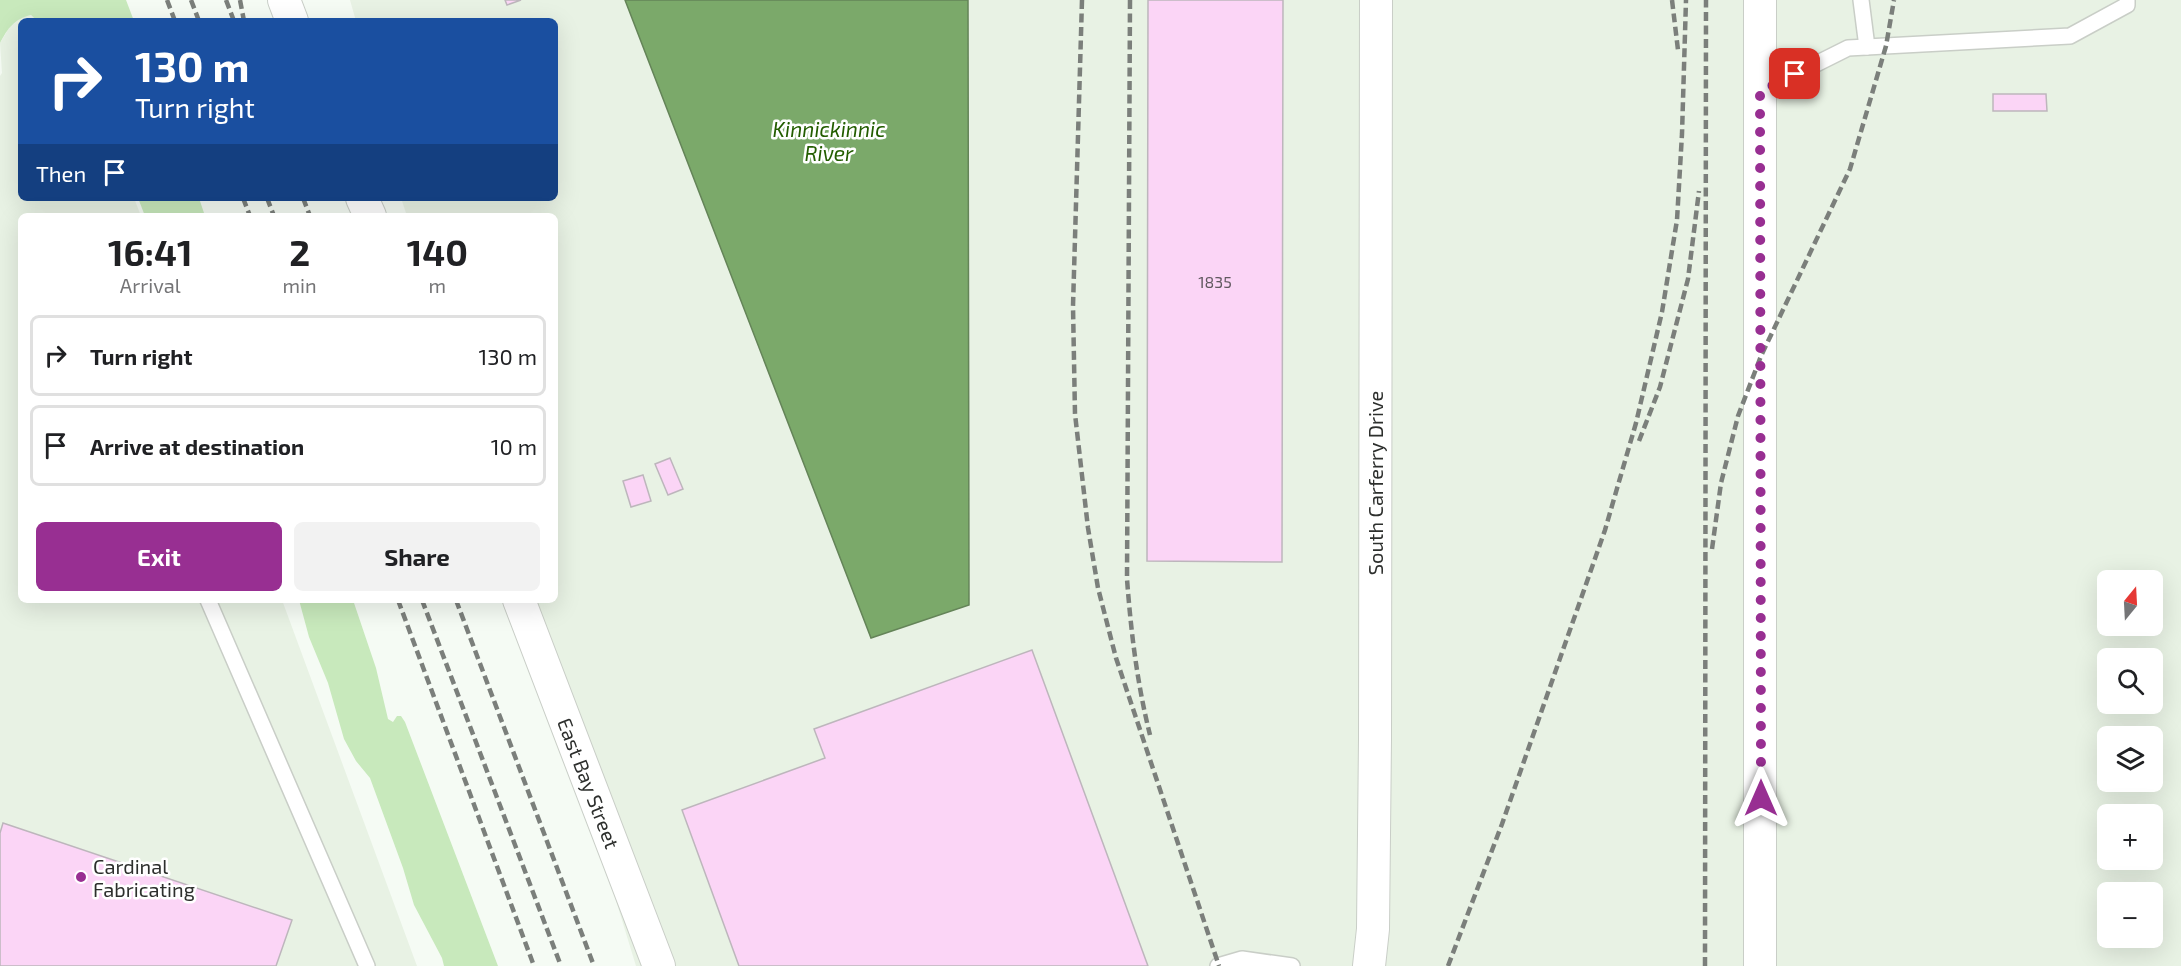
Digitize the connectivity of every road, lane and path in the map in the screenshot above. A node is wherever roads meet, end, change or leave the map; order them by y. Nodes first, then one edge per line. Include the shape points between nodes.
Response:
1 (284, 0) edge
2 (1376, 0) edge
3 (1760, 0) edge
4 (1861, 0) edge
5 (2127, 0) edge
6 (291, 18) edge
7 (1867, 46) junction
8 (1760, 92) junction
9 (209, 603) edge
10 (520, 603) edge
11 (367, 966) edge
12 (659, 966) edge
13 (1218, 966) edge
14 (1292, 966) edge
15 (1369, 966) edge
16 (1760, 966) edge

1 - 6 street
2 - 15 street, South Carferry Drive via 1375,751
3 - 8 street
4 - 7 lane
5 - 7 lane via 2127,5 2070,36
7 - 8 lane via 1848,48
8 - 16 street
9 - 11 lane
10 - 12 street, East Bay Street
13 - 14 lane via 1242,959

